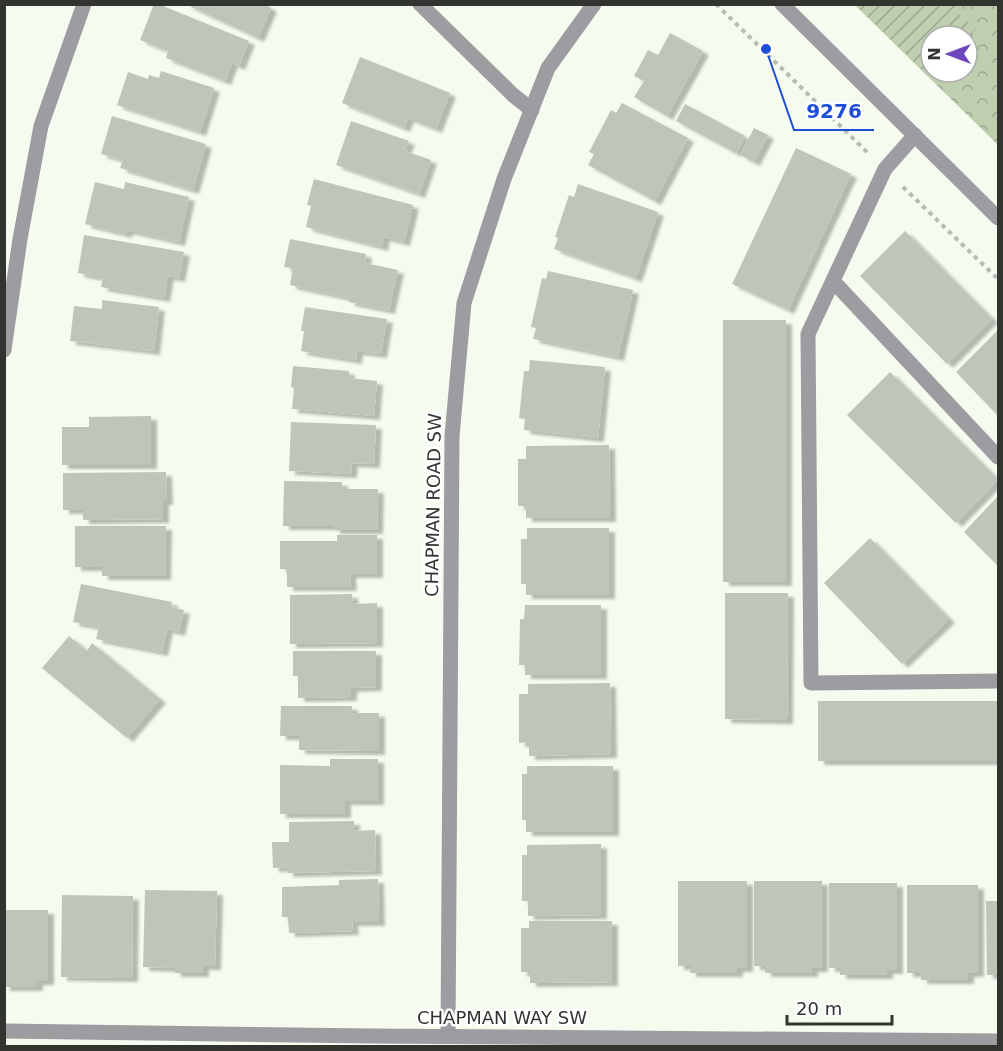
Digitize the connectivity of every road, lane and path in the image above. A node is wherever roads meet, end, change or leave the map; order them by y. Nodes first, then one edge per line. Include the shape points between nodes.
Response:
1 (84, 4) edge
2 (420, 4) edge
3 (594, 4) edge
4 (716, 4) edge
5 (782, 4) edge
6 (532, 110) junction
7 (915, 135) junction
8 (885, 169) junction
9 (999, 218) edge
10 (999, 279) edge
11 (833, 281) junction
12 (4, 350) edge
13 (999, 457) edge
14 (999, 681) edge
15 (4, 1031) edge
16 (447, 1036) junction
17 (999, 1041) edge

1 - 12 street via 41,126
2 - 6 street
3 - 6 street, CHAPMAN ROAD SW via 548,68
4 - 8 path
5 - 7 street
6 - 16 street, CHAPMAN ROAD SW via 504,179 464,303 452,436
7 - 8 street
7 - 9 street
8 - 10 path
8 - 11 street
11 - 13 street
11 - 14 street via 808,334 811,683
15 - 16 street, CHAPMAN WAY SW
16 - 17 street, CHAPMAN WAY SW

